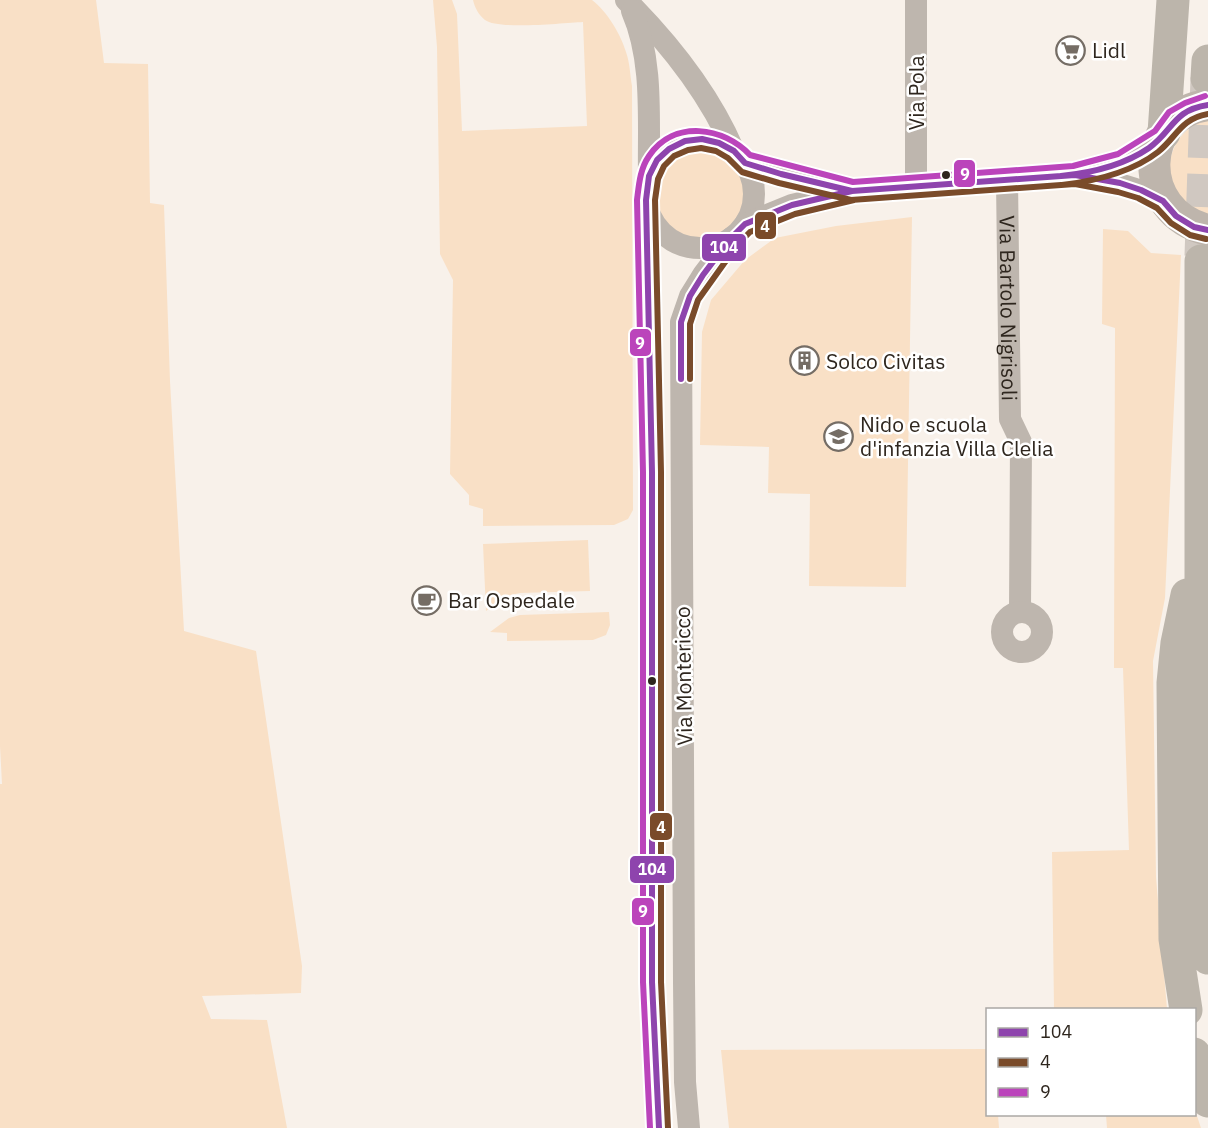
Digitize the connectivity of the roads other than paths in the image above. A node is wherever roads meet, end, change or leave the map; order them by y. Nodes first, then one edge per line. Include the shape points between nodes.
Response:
1 (916, 0) edge
2 (1173, 0) edge
3 (627, 1) edge
4 (1208, 81) edge
5 (1162, 136) junction
6 (740, 157) junction
7 (1075, 175) junction
8 (649, 176) junction
9 (1007, 180) junction
10 (916, 186) junction
11 (852, 191) junction
12 (646, 200) junction
13 (1163, 201) junction
14 (738, 231) junction
15 (1204, 246) edge
16 (1201, 535) junction
17 (1020, 611) dead end
18 (1208, 957) edge
19 (1186, 1008) edge
20 (1196, 1061) edge
21 (1208, 1101) edge
22 (659, 1128) edge
23 (689, 1128) edge

1 - 10 street, Via Pola
2 - 5 highway
3 - 6 street via 653,27 700,91
3 - 8 street via 644,46
4 - 5 street via 1188,111 1174,120
5 - 7 street via 1121,162
5 - 13 street via 1154,170
6 - 8 street via 719,143 685,141 669,148
6 - 11 street via 781,174
6 - 14 street via 752,177 755,193 752,209
7 - 9 street
7 - 13 street via 1120,183
8 - 12 street
9 - 10 street
9 - 17 street, Via Bartolo Nigrisoli via 1010,419 1021,442
10 - 11 street
11 - 14 street via 792,205
12 - 14 street via 651,218 677,243 695,248 714,246
12 - 22 street, Via Montericco via 652,472 652,982
13 - 15 street via 1176,216 1194,227
14 - 23 street, Via Montericco via 694,289 681,322 684,982
15 - 16 highway
16 - 18 highway via 1201,853
16 - 19 highway via 1177,643 1173,683 1175,939
20 - 21 highway

